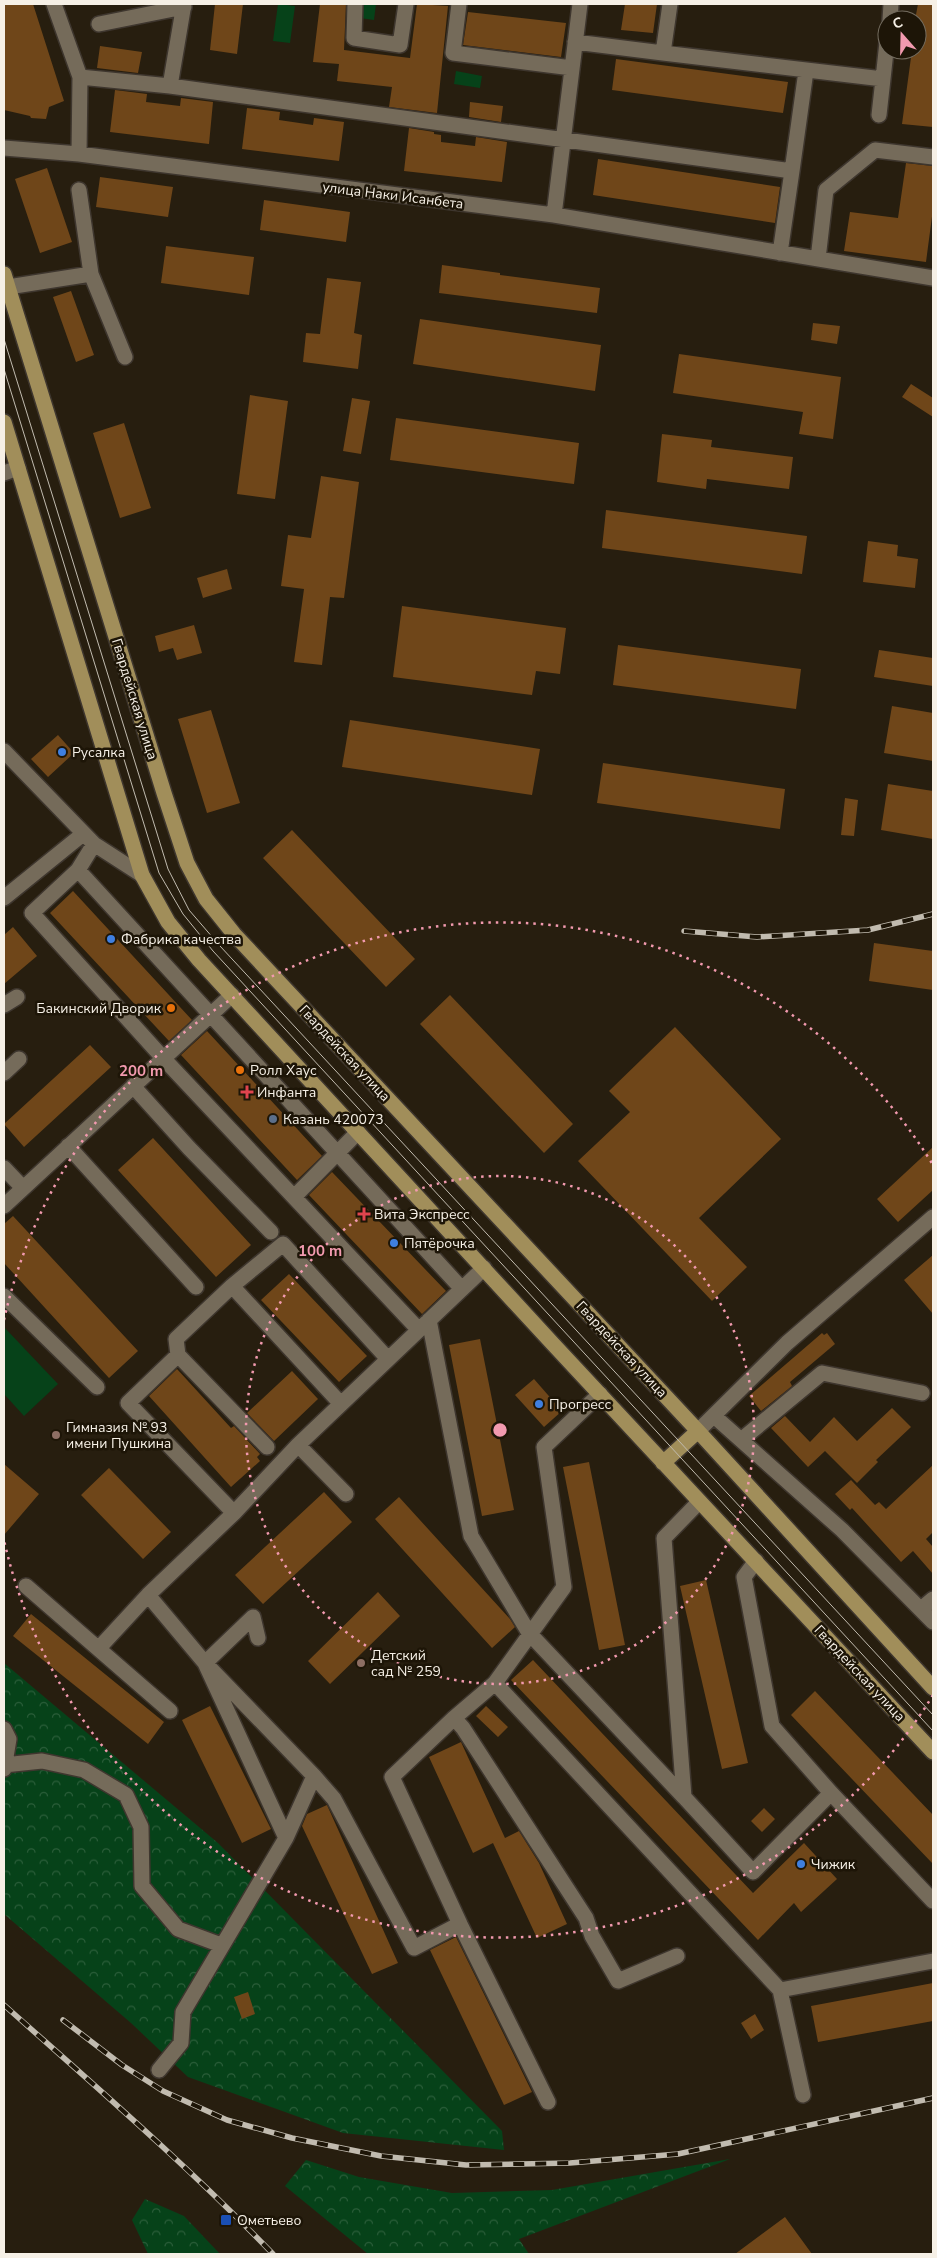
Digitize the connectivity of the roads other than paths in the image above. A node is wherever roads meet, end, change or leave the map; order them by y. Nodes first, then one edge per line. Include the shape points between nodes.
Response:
1 (54, 4) edge
2 (355, 4) edge
3 (406, 4) edge
4 (460, 4) edge
5 (580, 4) edge
6 (670, 4) edge
7 (184, 5) edge
8 (99, 24) dead end
9 (575, 42) junction
10 (663, 53) junction
11 (885, 60) edge
12 (572, 68) junction
13 (806, 71) junction
14 (80, 77) junction
15 (883, 79) junction
16 (170, 86) junction
17 (879, 115) dead end
18 (563, 139) junction
19 (4, 148) edge
20 (79, 154) junction
21 (933, 157) edge
22 (792, 171) junction
23 (79, 190) dead end
24 (554, 215) junction
25 (780, 254) junction
26 (818, 259) junction
27 (91, 274) junction
28 (933, 278) edge
29 (5, 283) edge
30 (124, 357) dead end
31 (4, 422) edge
32 (11, 471) edge
33 (4, 752) edge
34 (83, 834) junction
35 (94, 844) junction
36 (78, 870) junction
37 (142, 875) junction
38 (6, 891) edge
39 (232, 995) junction
40 (211, 1014) junction
41 (163, 1058) junction
42 (19, 1060) dead end
43 (4, 1073) edge
44 (133, 1086) junction
45 (358, 1132) junction
46 (68, 1146) junction
47 (338, 1153) junction
48 (4, 1168) edge
49 (23, 1188) junction
50 (294, 1197) junction
51 (4, 1206) edge
52 (933, 1217) edge
53 (271, 1232) dead end
54 (484, 1268) junction
55 (232, 1286) junction
56 (196, 1287) dead end
57 (462, 1289) junction
58 (4, 1296) edge
59 (424, 1325) junction
60 (178, 1355) junction
61 (388, 1359) junction
62 (98, 1387) dead end
63 (922, 1393) dead end
64 (600, 1394) junction
65 (340, 1404) junction
66 (714, 1416) junction
67 (698, 1431) junction
68 (741, 1440) junction
69 (298, 1445) junction
70 (267, 1448) dead end
71 (663, 1463) junction
72 (346, 1494) dead end
73 (699, 1502) junction
74 (234, 1513) junction
75 (756, 1561) junction
76 (26, 1586) dead end
77 (148, 1595) junction
78 (933, 1599) edge
79 (920, 1609) junction
80 (933, 1622) edge
81 (529, 1633) junction
82 (258, 1638) dead end
83 (99, 1648) junction
84 (205, 1663) junction
85 (495, 1683) junction
86 (933, 1688) edge
87 (170, 1711) dead end
88 (454, 1718) junction
89 (4, 1729) edge
90 (933, 1752) edge
91 (4, 1767) edge
92 (314, 1776) junction
93 (831, 1793) junction
94 (684, 1797) junction
95 (286, 1838) junction
96 (933, 1902) edge
97 (460, 1924) junction
98 (221, 1945) junction
99 (676, 1956) dead end
100 (933, 1961) edge
101 (780, 1990) junction
102 (158, 2070) dead end
103 (803, 2095) dead end
104 (548, 2102) dead end

1 - 14 street
2 - 3 street via 354,38 400,45
4 - 12 street via 453,53
5 - 9 street
6 - 10 street
7 - 8 street
7 - 16 street
9 - 10 street
9 - 12 street
10 - 13 street
11 - 15 street
12 - 18 street
13 - 15 street
13 - 22 street
14 - 16 street
14 - 20 street
15 - 17 street
16 - 18 street
18 - 22 street
18 - 24 street
19 - 20 street, улица Наки Исанбета
20 - 24 street, улица Наки Исанбета
21 - 26 street via 876,150 826,190
22 - 25 street
23 - 27 street
24 - 25 street, улица Наки Исанбета
25 - 26 street, улица Наки Исанбета
26 - 28 street, улица Наки Исанбета
27 - 29 street
27 - 30 street
29 - 67 main road, Гвардейская улица via 170,811 187,863 206,899
31 - 32 main road, Гвардейская улица
32 - 37 main road, Гвардейская улица
33 - 34 street
34 - 35 street
34 - 38 street
35 - 36 street
35 - 37 street
36 - 40 street
36 - 41 street via 32,913
37 - 39 main road, Гвардейская улица via 168,922
39 - 40 street
39 - 45 main road, Гвардейская улица
40 - 41 street
40 - 47 street
41 - 44 street
41 - 50 street
42 - 43 street
44 - 46 street
44 - 53 street
45 - 47 street
45 - 54 main road, Гвардейская улица
46 - 49 street
46 - 56 street
47 - 50 street
47 - 57 street
48 - 49 street
49 - 51 street
50 - 59 street
52 - 66 street via 787,1343
54 - 57 street
54 - 64 main road, Гвардейская улица
55 - 60 street via 176,1339
55 - 61 street via 283,1244
55 - 65 street
57 - 59 street
58 - 62 street
59 - 61 street
59 - 81 street via 471,1536
60 - 70 street
60 - 74 street via 128,1403
61 - 65 street
63 - 68 street via 822,1373
64 - 71 main road, Гвардейская улица
64 - 81 street via 544,1447 564,1587
65 - 69 street
66 - 67 street
66 - 68 street
67 - 71 main road
67 - 86 main road, Гвардейская улица
68 - 79 street via 842,1530
69 - 72 street
69 - 74 street
71 - 73 main road, Гвардейская улица
73 - 75 main road, Гвардейская улица
73 - 94 street via 664,1538
74 - 77 street
75 - 90 main road, Гвардейская улица
75 - 93 street via 744,1577 772,1726
76 - 83 street
77 - 83 street
77 - 84 street
78 - 79 street
79 - 80 street
81 - 85 street
81 - 94 street
82 - 84 street via 253,1617
83 - 87 street
84 - 92 street
84 - 95 street
85 - 88 street
85 - 101 street
88 - 97 street via 392,1776
88 - 99 street via 586,1918 592,1936 618,1982
89 - 91 street via 9,1739
91 - 98 street via 42,1761 84,1770 126,1796 141,1827 142,1886 178,1929
92 - 95 street
92 - 97 street via 334,1799 414,1948
93 - 94 street via 753,1872
93 - 96 street
95 - 98 street
97 - 104 street
98 - 102 street via 183,2012 181,2043
100 - 101 street
101 - 103 street

